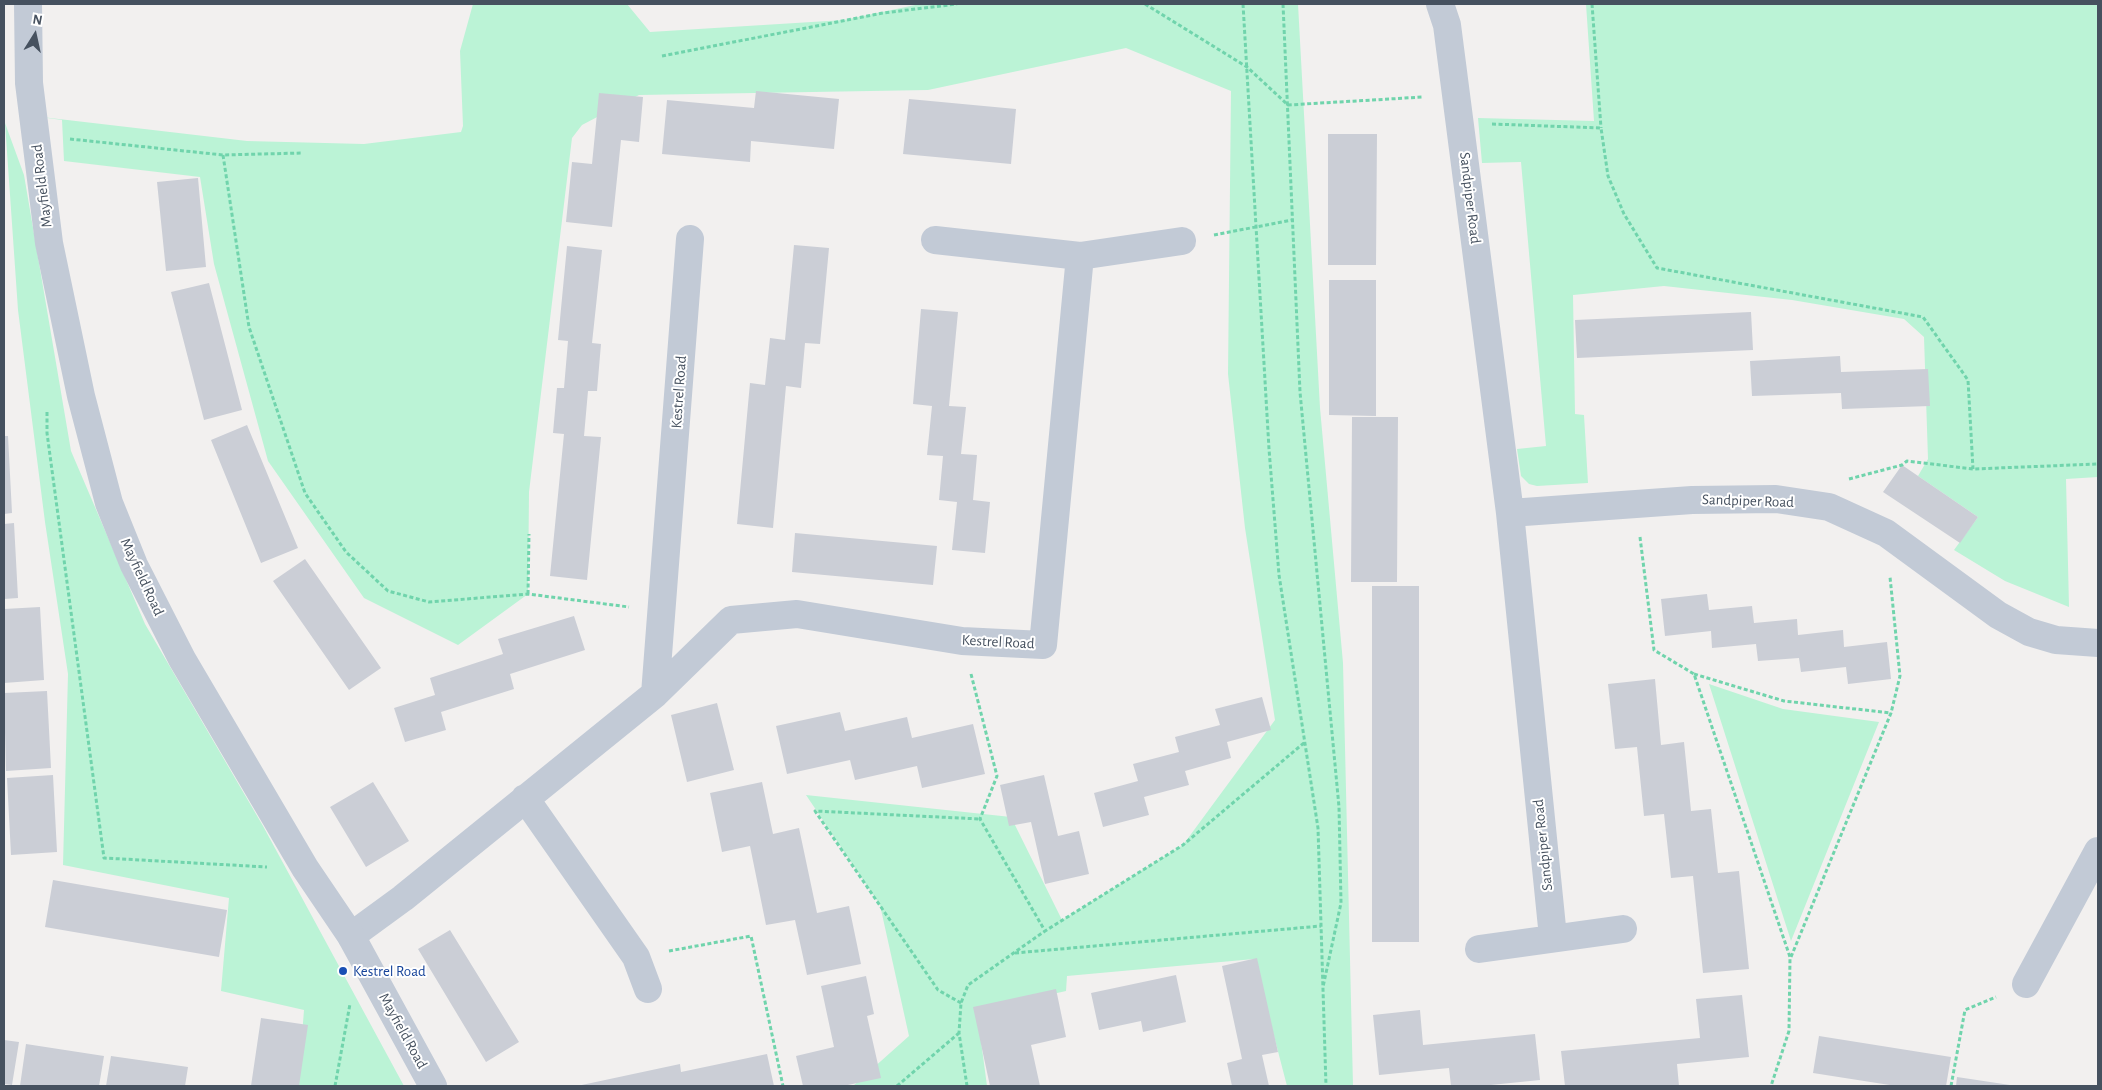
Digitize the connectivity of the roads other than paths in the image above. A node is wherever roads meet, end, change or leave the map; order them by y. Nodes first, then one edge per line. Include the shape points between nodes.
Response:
1 (28, 4) edge
2 (1440, 4) edge
3 (690, 239) dead end
4 (935, 240) dead end
5 (1182, 241) road end
6 (1080, 256) junction
7 (1510, 513) junction
8 (2098, 642) edge
9 (655, 694) junction
10 (524, 798) junction
11 (2098, 851) edge
12 (1623, 929) dead end
13 (351, 936) junction
14 (1552, 937) junction
15 (1479, 949) dead end
16 (2026, 984) road end
17 (648, 989) dead end
18 (433, 1086) edge

1 - 13 street, Mayfield Road via 29,82 49,242 81,396 109,503 134,565 182,659 304,868
2 - 7 street, Sandpiper Road via 1447,25
3 - 9 street, Kestrel Road
4 - 6 street
5 - 6 street
6 - 9 street, Kestrel Road via 1043,645 962,641 797,614 731,620
7 - 8 street, Sandpiper Road via 1692,500 1776,499 1829,507 1886,532 1998,615 2028,632 2056,640
7 - 14 street, Sandpiper Road
9 - 10 street, Kestrel Road
10 - 13 street, Kestrel Road via 403,898
10 - 17 street via 636,957
11 - 16 street
12 - 14 street
13 - 18 street, Mayfield Road
14 - 15 street

